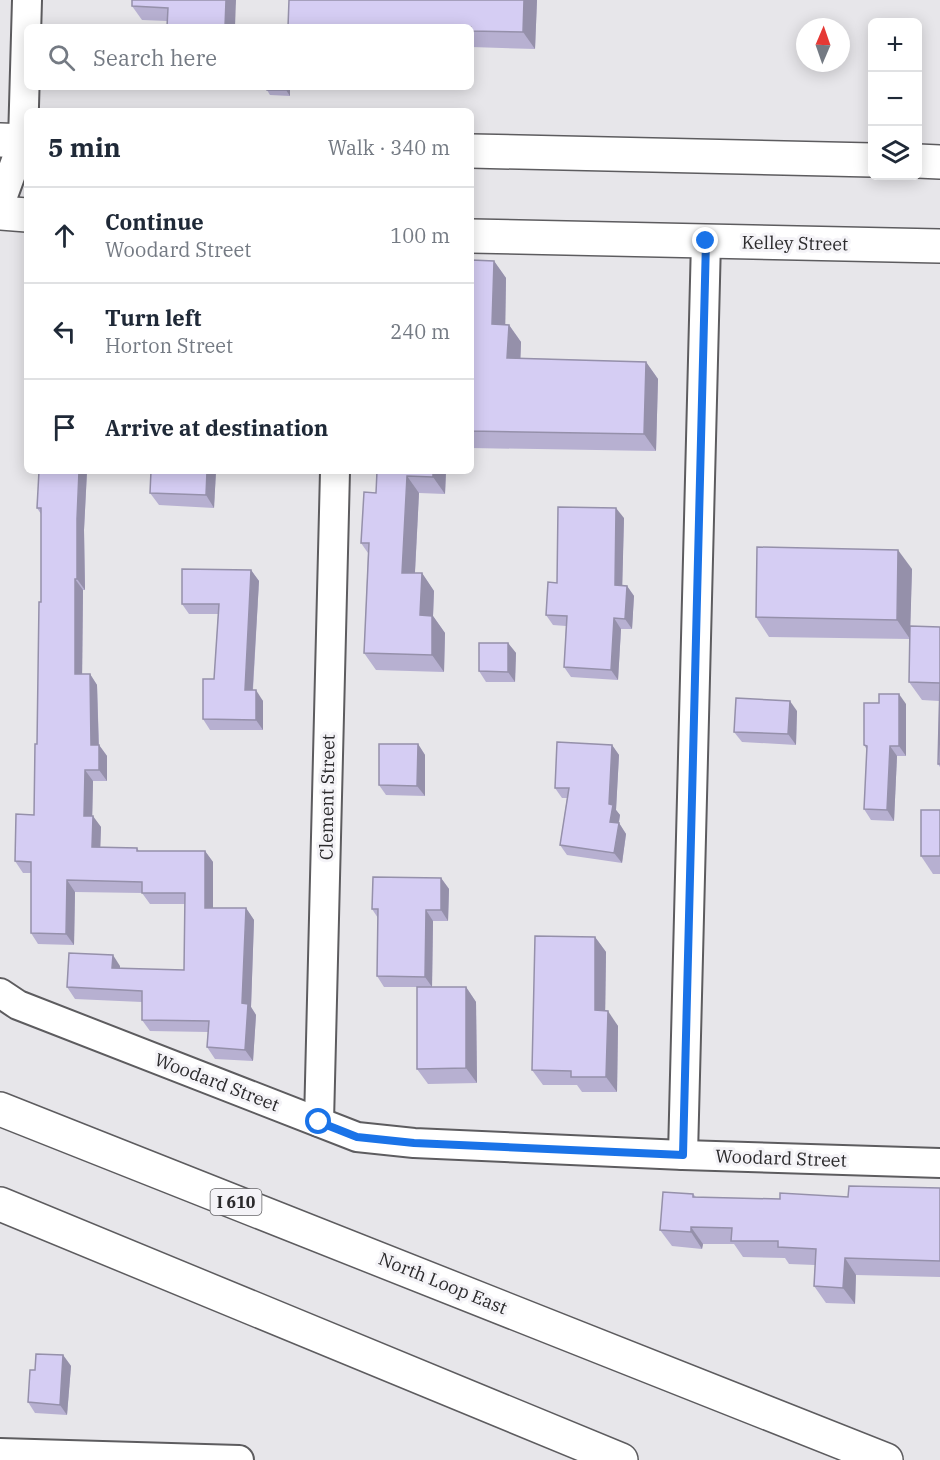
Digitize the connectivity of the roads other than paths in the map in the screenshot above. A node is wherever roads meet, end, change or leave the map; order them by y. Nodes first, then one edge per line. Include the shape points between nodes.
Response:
1 (27, 0) edge
2 (25, 24) edge
3 (24, 42) edge
4 (17, 140) edge
5 (474, 151) edge
6 (868, 160) edge
7 (922, 162) edge
8 (940, 162) edge
9 (0, 204) edge
10 (0, 213) edge
11 (24, 215) edge
12 (474, 236) edge
13 (706, 241) junction
14 (940, 246) edge
15 (334, 474) edge
16 (0, 993) edge
17 (0, 1108) edge
18 (319, 1122) junction
19 (683, 1155) junction
20 (940, 1163) edge
21 (0, 1204) edge
22 (0, 1453) edge
23 (239, 1460) edge
24 (621, 1460) edge
25 (886, 1460) edge

1 - 2 street
3 - 4 street
4 - 9 street
5 - 6 main road
7 - 8 main road
10 - 11 main road
12 - 13 main road, Kelley Street
13 - 14 main road, Kelley Street
13 - 19 street
15 - 18 street, Clement Street
16 - 18 street, Woodard Street via 18,1005
17 - 25 main road, North Loop East / I 610
18 - 19 street, Woodard Street via 357,1137 414,1143
19 - 20 street, Woodard Street
21 - 24 main road
22 - 23 street

